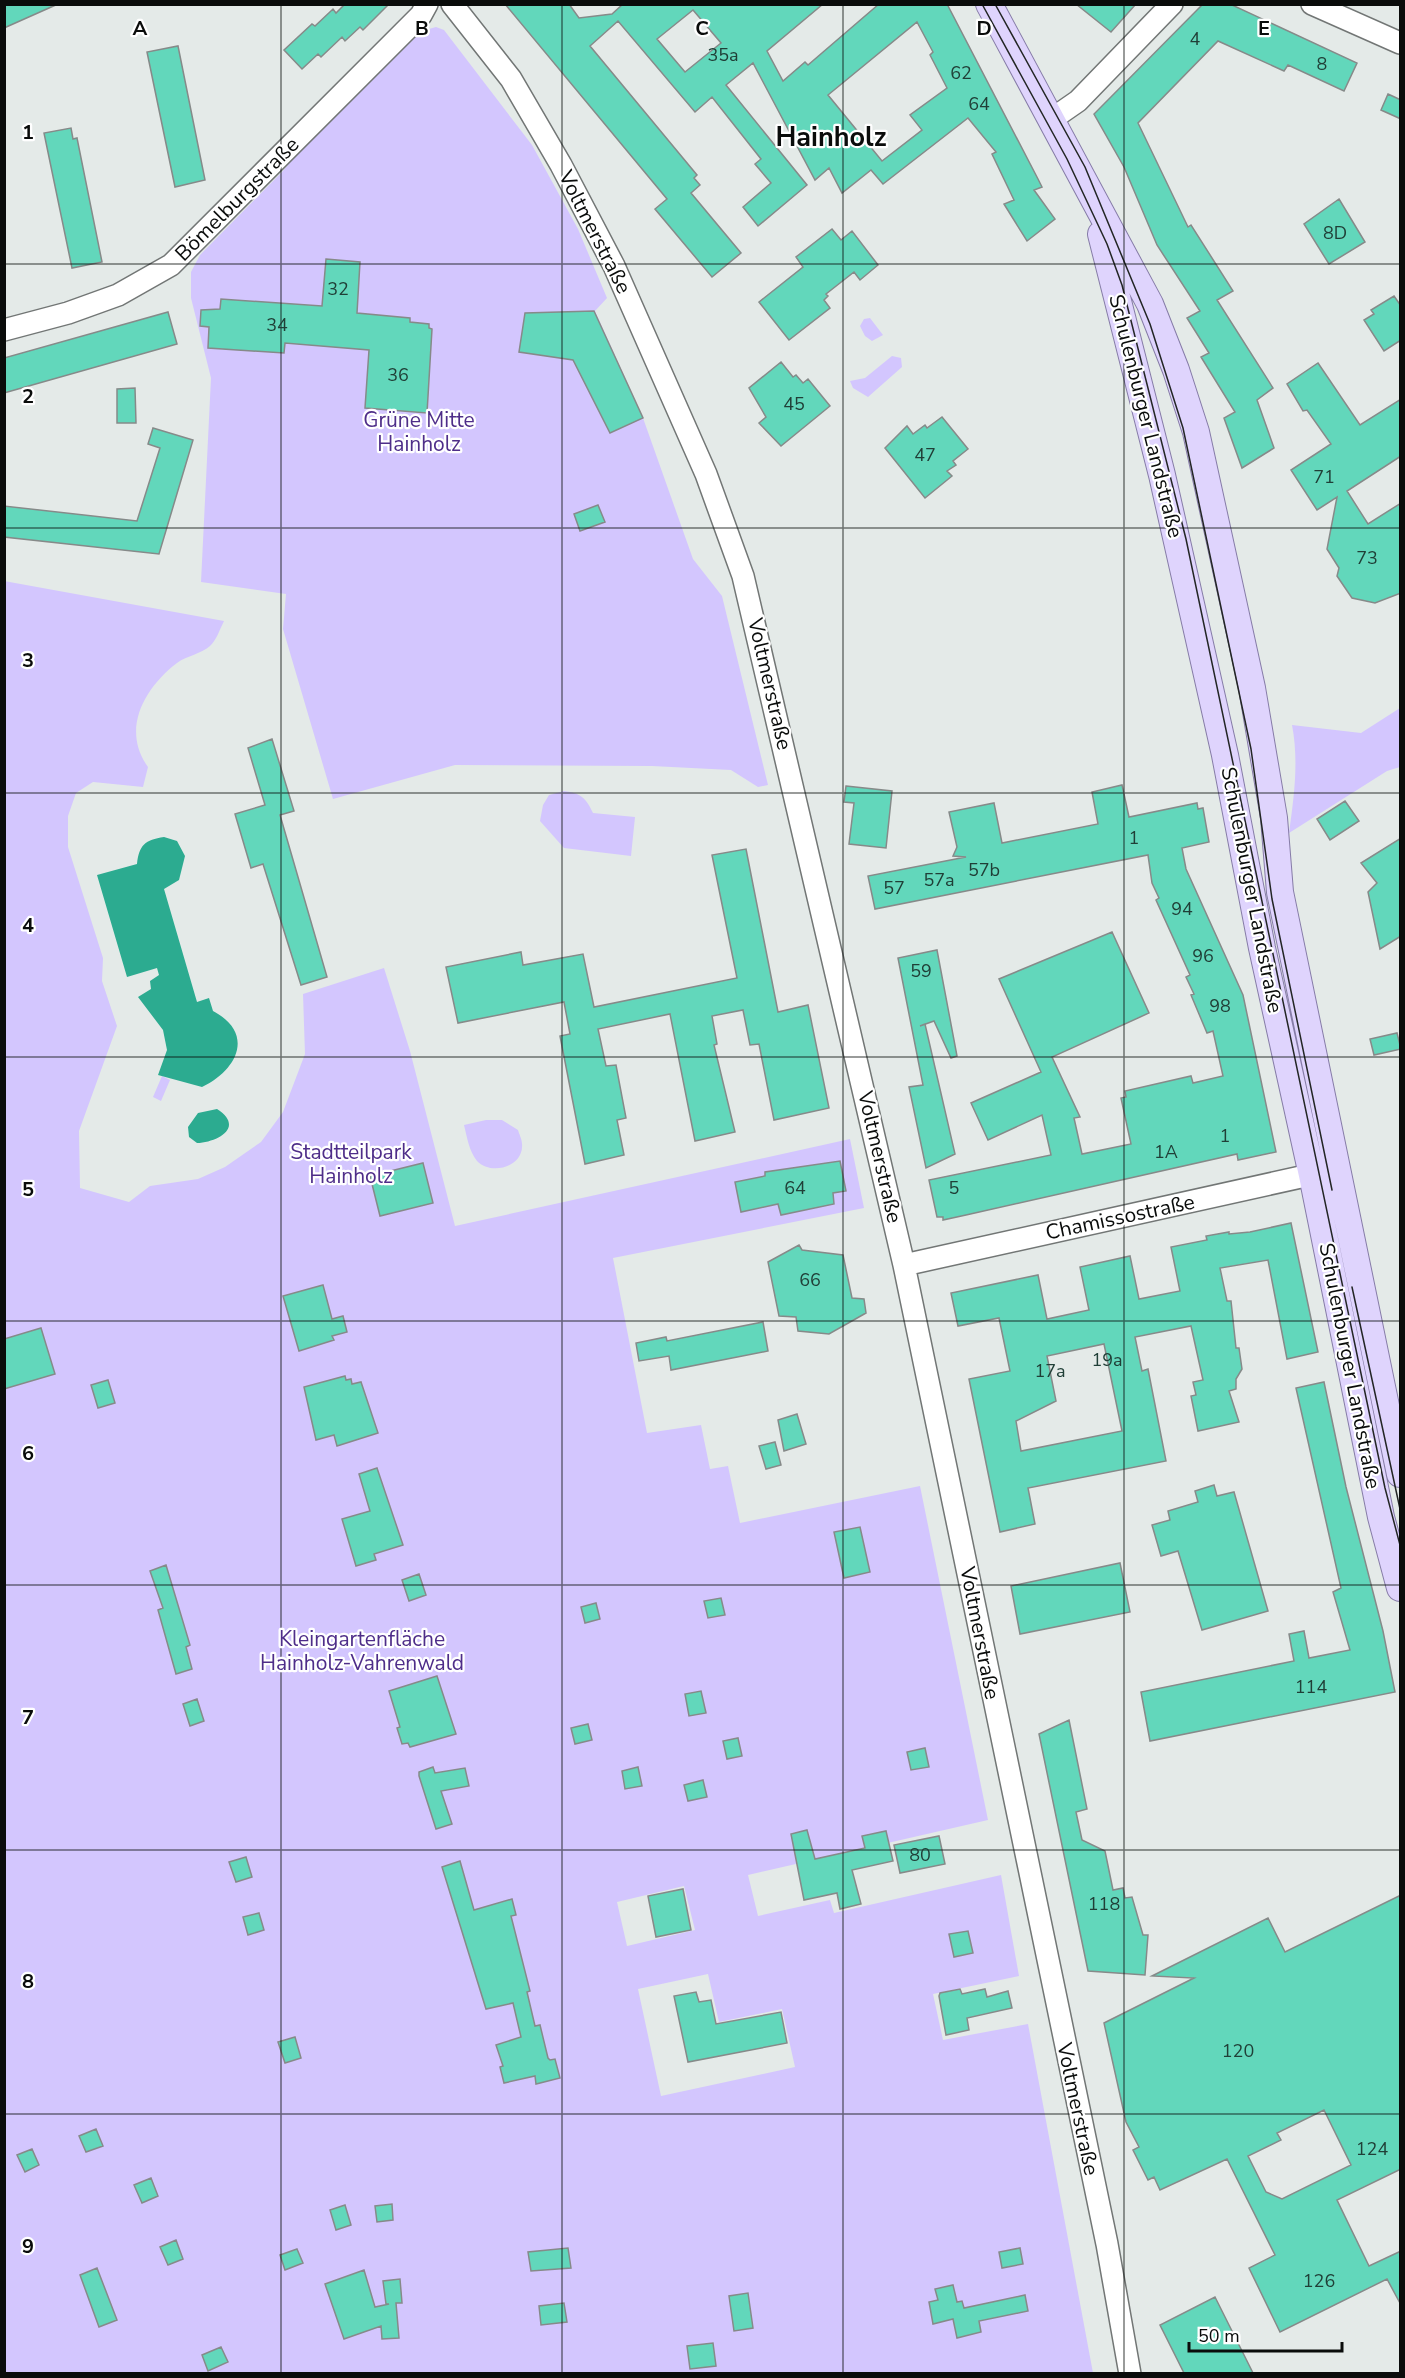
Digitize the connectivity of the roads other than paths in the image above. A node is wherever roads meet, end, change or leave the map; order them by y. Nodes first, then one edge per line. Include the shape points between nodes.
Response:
1 (427, 4) edge
2 (452, 4) edge
3 (989, 4) edge
4 (1172, 4) edge
5 (1312, 4) edge
6 (1401, 44) edge
7 (1052, 119) junction
8 (1091, 195) junction
9 (4, 330) edge
10 (1337, 1170) junction
11 (1312, 1175) junction
12 (904, 1265) junction
13 (1401, 1474) edge
14 (1401, 1587) edge
15 (1130, 2373) edge

1 - 9 street, Bömelburgstraße via 421,15 171,265 117,295
2 - 12 street, Voltmerstraße via 511,79 614,266 706,474 738,559
3 - 7 main road, Schulenburger Landstraße
4 - 7 street via 1078,101
5 - 6 street
7 - 8 main road, Schulenburger Landstraße
8 - 10 main road, Schulenburger Landstraße via 1150,304 1196,432 1255,700 1281,892
8 - 11 main road, Schulenburger Landstraße via 1172,518
10 - 11 street, Chamissostraße
10 - 13 main road, Schulenburger Landstraße
11 - 12 street, Chamissostraße
11 - 14 main road, Schulenburger Landstraße via 1381,1517
12 - 15 street, Voltmerstraße via 1107,2244

